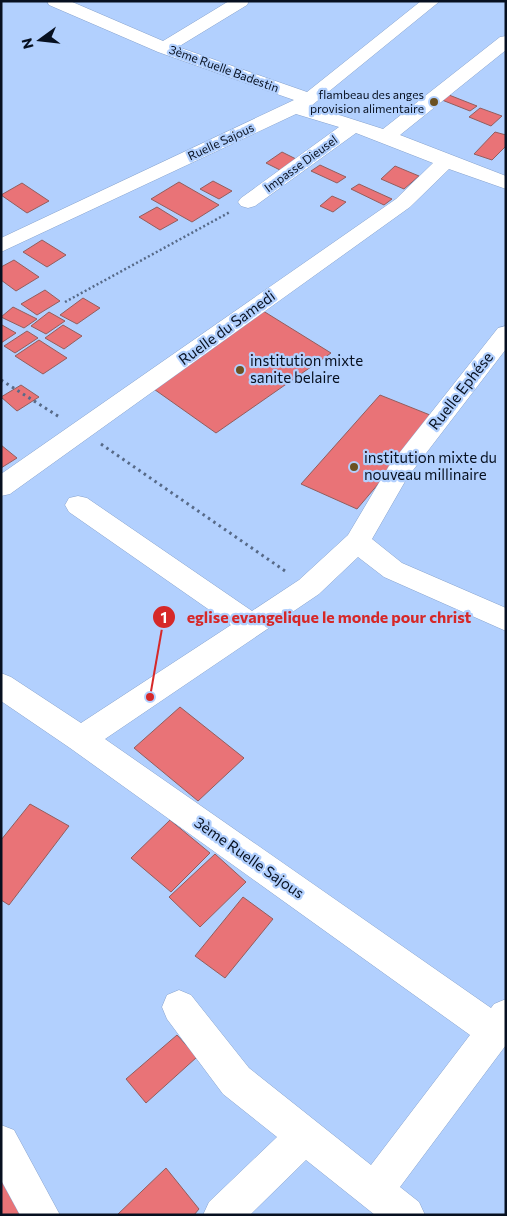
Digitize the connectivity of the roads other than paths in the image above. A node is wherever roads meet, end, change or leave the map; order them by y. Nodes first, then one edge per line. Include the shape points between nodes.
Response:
1 (241, 1) edge
2 (432, 1) edge
3 (60, 2) edge
4 (506, 41) edge
5 (164, 48) junction
6 (302, 103) junction
7 (354, 126) junction
8 (386, 136) junction
9 (446, 161) junction
10 (506, 183) edge
11 (248, 202) road end
12 (1, 246) edge
13 (506, 333) edge
14 (1, 486) edge
15 (78, 505) dead end
16 (357, 542) junction
17 (506, 620) edge
18 (252, 625) junction
19 (1, 685) edge
20 (81, 739) junction
21 (179, 1007) dead end
22 (500, 1024) edge
23 (305, 1136) junction
24 (1, 1143) edge
25 (374, 1190) junction
26 (41, 1215) edge
27 (222, 1215) edge
28 (406, 1215) edge

1 - 5 street, 3ème Ruelle Badestin
2 - 6 street, Ruelle Sajous
3 - 5 street
4 - 8 street
5 - 6 street, 3ème Ruelle Badestin
6 - 7 street
6 - 12 street, Ruelle Sajous
7 - 8 street
7 - 11 street, Impasse Dieusel
8 - 9 street
9 - 10 street
9 - 14 street, Ruelle du Samedi via 403,203
13 - 16 street, Ruelle Ephése via 398,472
15 - 18 street
16 - 17 street via 393,570
16 - 18 street, Ruelle Ephése via 309,587
18 - 20 street, Ruelle Ephése
19 - 20 street, 3ème Ruelle Sajous
20 - 22 street, 3ème Ruelle Sajous
21 - 23 street via 236,1081
22 - 25 street
23 - 25 street
23 - 27 street
24 - 26 street
25 - 28 street

